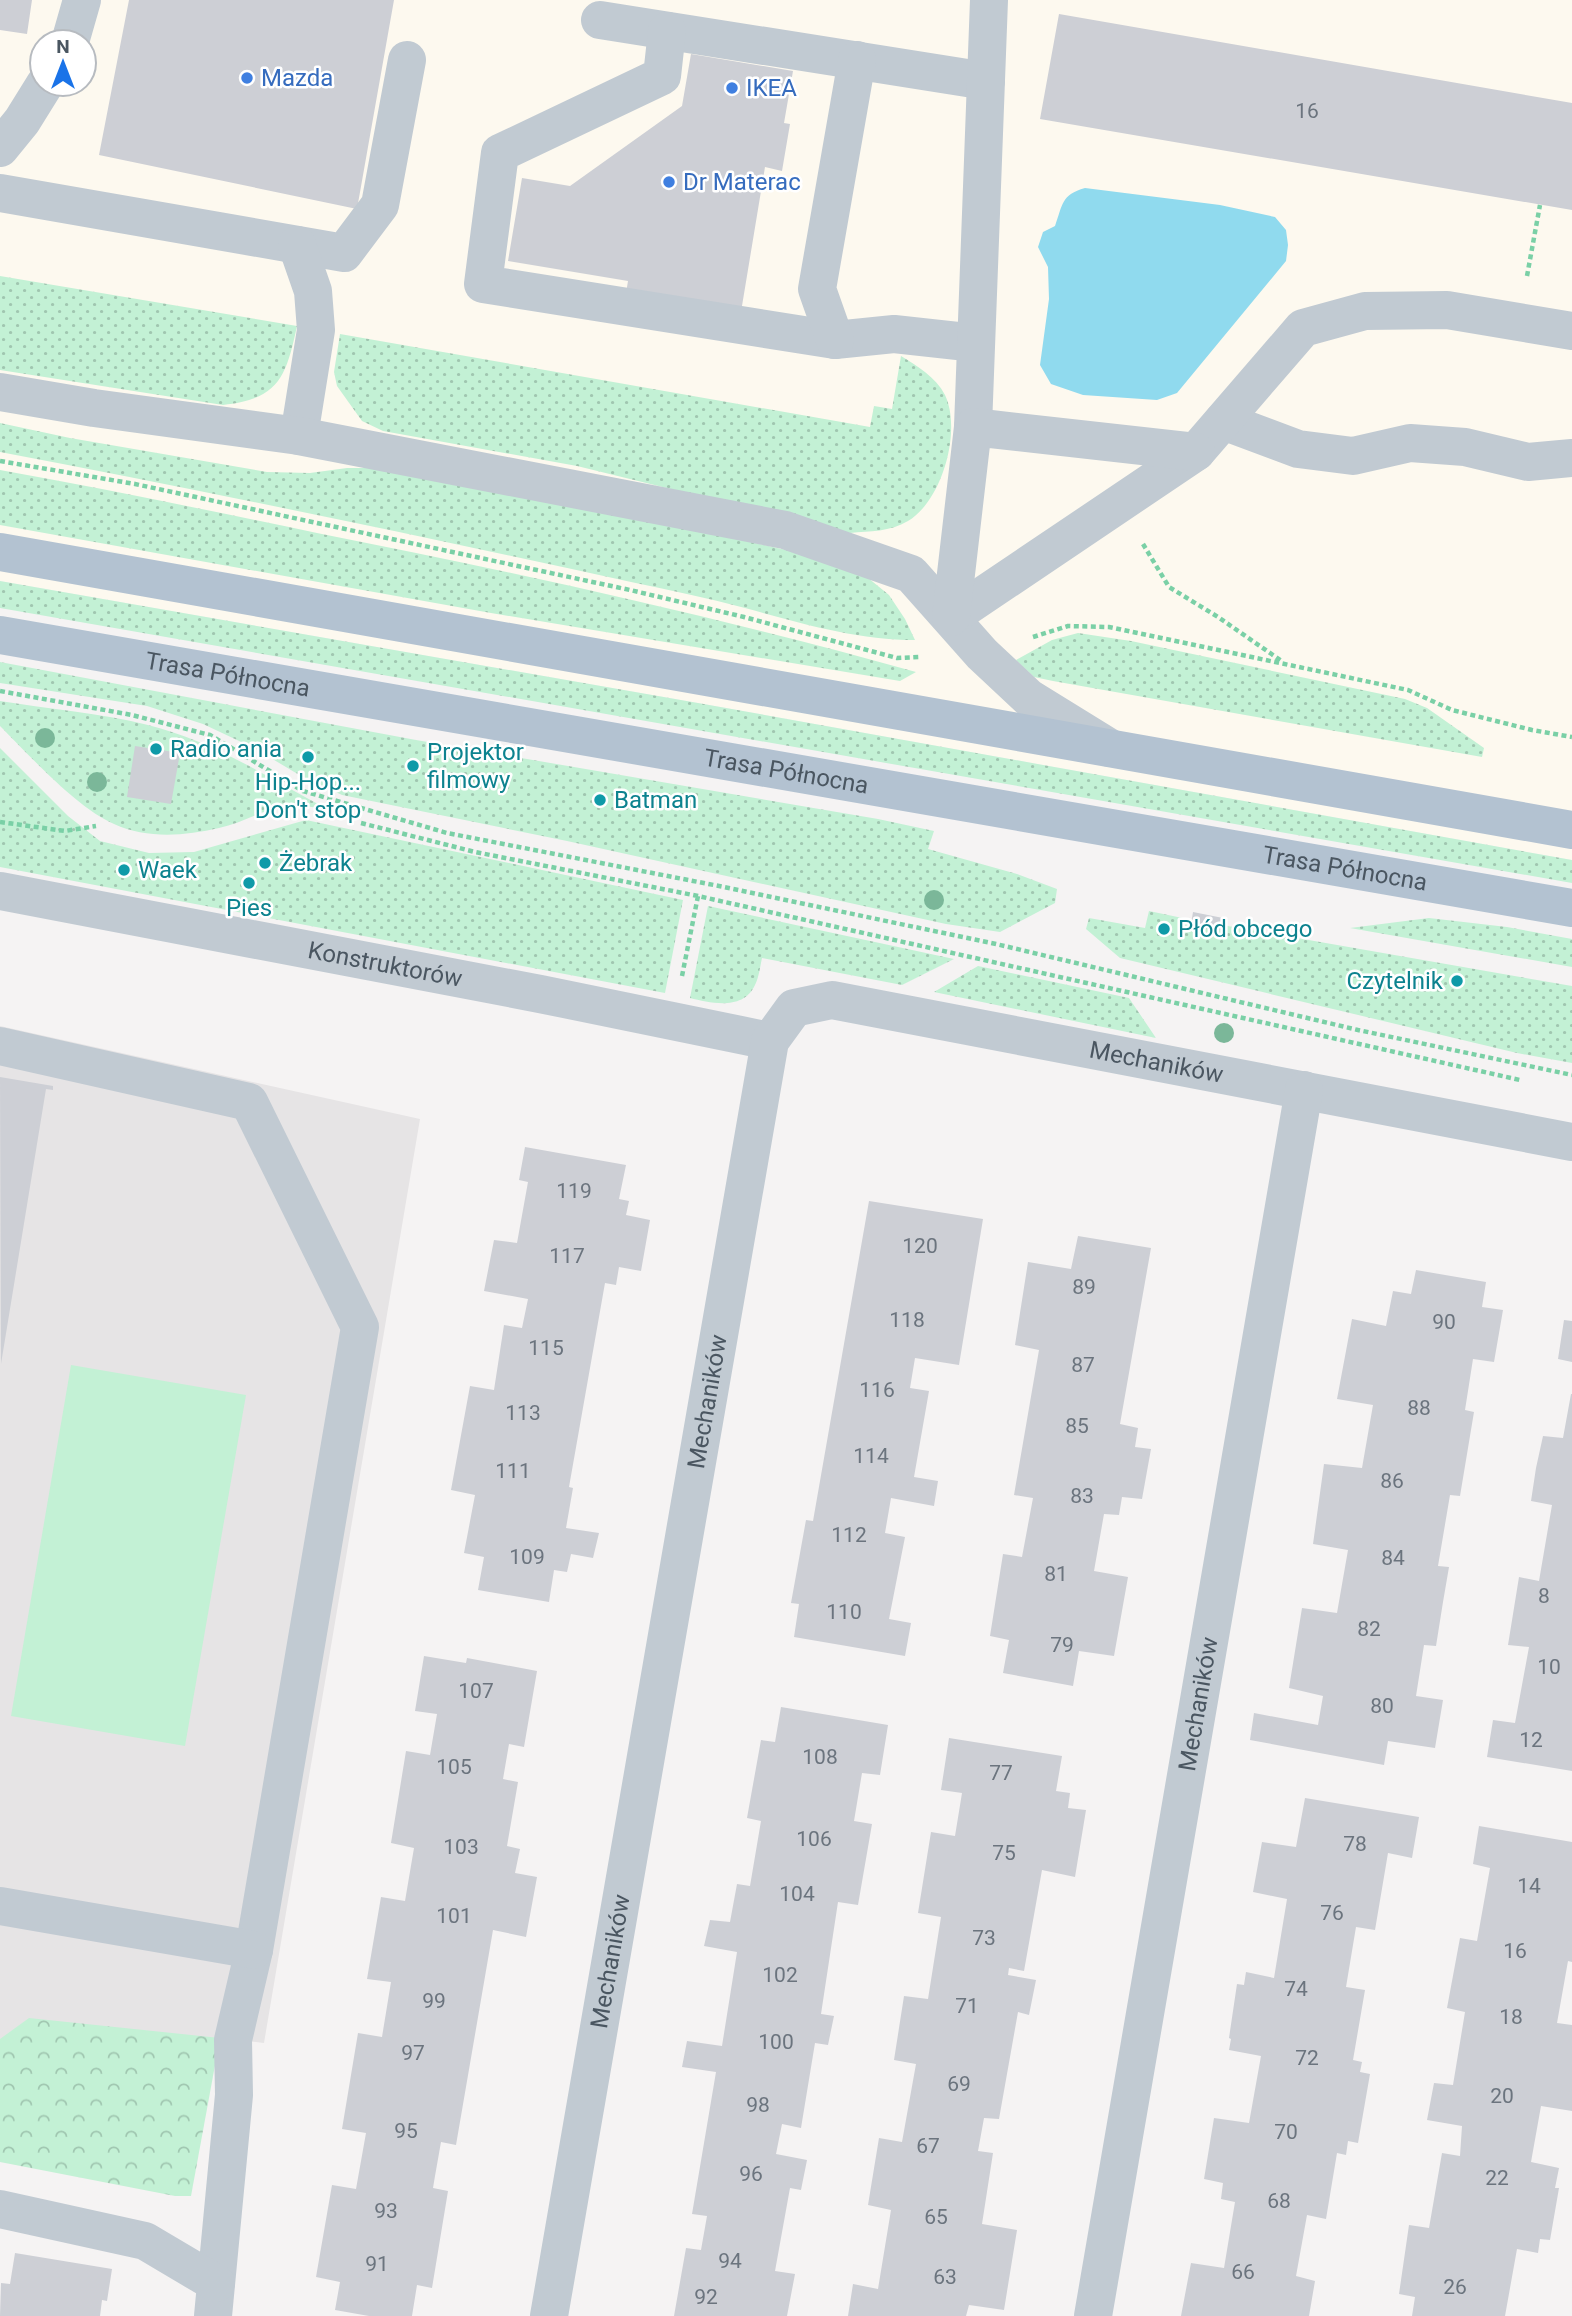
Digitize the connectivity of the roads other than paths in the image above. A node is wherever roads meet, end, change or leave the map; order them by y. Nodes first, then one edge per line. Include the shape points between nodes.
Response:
1 (82, 0) edge
2 (989, 0) edge
3 (600, 20) dead end
4 (74, 28) edge
5 (667, 31) junction
6 (407, 60) dead end
7 (857, 60) junction
8 (986, 81) junction
9 (37, 98) edge
10 (0, 148) edge
11 (0, 193) edge
12 (297, 245) junction
13 (1572, 331) edge
14 (835, 340) junction
15 (976, 344) junction
16 (0, 392) edge
17 (1223, 421) junction
18 (973, 427) junction
19 (299, 436) junction
20 (1196, 452) junction
21 (1572, 458) edge
22 (0, 552) edge
23 (951, 617) junction
24 (0, 635) edge
25 (1110, 748) junction
26 (1572, 830) edge
27 (0, 891) edge
28 (1572, 908) edge
29 (770, 1041) junction
30 (0, 1046) edge
31 (1304, 1090) junction
32 (1572, 1142) edge
33 (0, 1906) edge
34 (254, 1950) junction
35 (0, 2209) edge
36 (214, 2299) edge
37 (549, 2316) edge
38 (1093, 2316) edge

1 - 4 street
2 - 8 street
3 - 5 street
5 - 7 street
5 - 14 street via 662,76 500,153 483,284
6 - 12 street via 380,205 344,253
7 - 8 street
7 - 14 street via 817,289
8 - 15 street
9 - 10 street
11 - 12 street
12 - 19 street via 313,291 316,330
13 - 17 street via 1447,310 1365,311 1303,328
14 - 15 street via 894,334
15 - 18 street
16 - 19 street
17 - 20 street
17 - 21 street via 1298,449 1353,456 1410,443 1465,447 1528,462
18 - 20 street
18 - 23 street
19 - 23 street via 785,530 911,574
20 - 23 street
22 - 25 main road
23 - 25 street via 1029,698
24 - 28 main road, Trasa Północna
25 - 26 main road
27 - 29 street, Konstruktorów
29 - 31 street, Mechaników via 794,1008 832,1000
29 - 37 street, Mechaników
30 - 34 street via 249,1101 360,1327
31 - 32 street, Mechaników
31 - 38 street, Mechaników
33 - 34 street
34 - 36 street via 233,2040 234,2095
35 - 36 street via 145,2241

